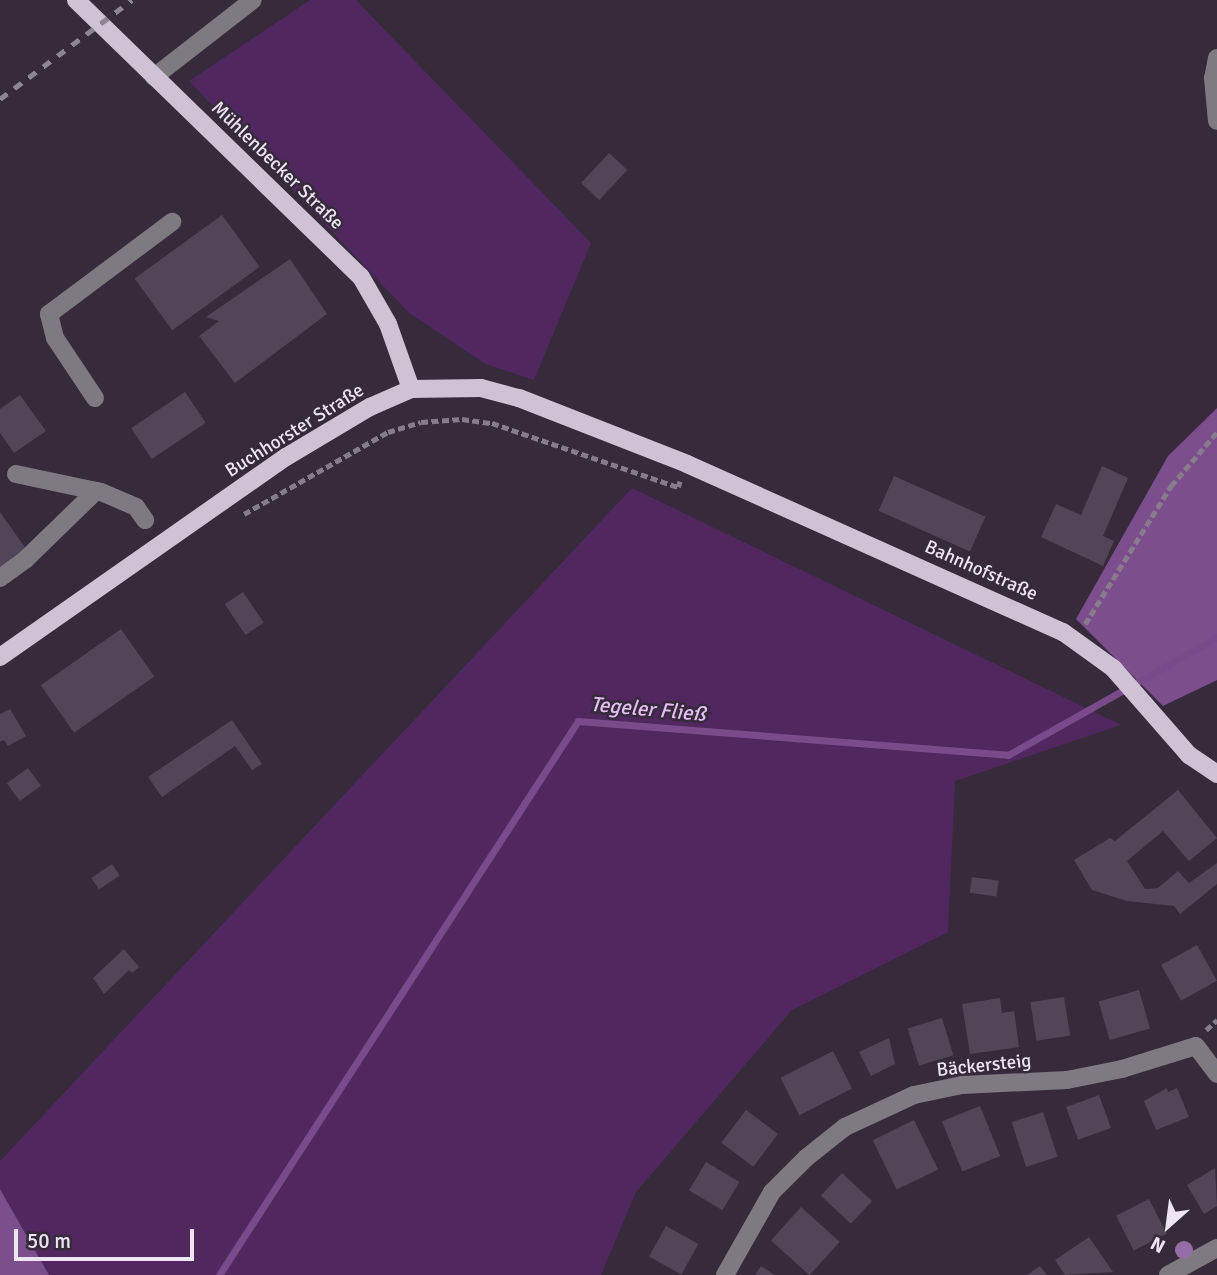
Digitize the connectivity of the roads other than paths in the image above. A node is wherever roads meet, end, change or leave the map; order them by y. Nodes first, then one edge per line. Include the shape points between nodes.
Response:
1 (76, 0) edge
2 (253, 0) edge
3 (1217, 58) edge
4 (155, 77) junction
5 (1217, 121) edge
6 (172, 222) dead end
7 (411, 389) junction
8 (95, 398) dead end
9 (687, 464) joint
10 (16, 474) dead end
11 (96, 491) junction
12 (145, 520) dead end
13 (0, 578) edge
14 (0, 657) edge
15 (1217, 774) edge
16 (1217, 1074) edge
17 (1217, 1248) edge
18 (725, 1275) edge
19 (1168, 1275) edge

1 - 4 main road, Mühlenbecker Straße
2 - 4 street
3 - 5 street via 1213,78
4 - 7 main road, Mühlenbecker Straße via 361,277 388,324
6 - 8 street via 49,314 55,338
7 - 9 main road, Buchhorster Straße via 459,386 503,393
7 - 14 main road, Buchhorster Straße via 370,407 286,457
9 - 15 main road, Bahnhofstraße via 1075,639 1113,668 1189,755
10 - 11 street
11 - 12 street via 135,507
11 - 13 street
16 - 18 street, Bäckersteig via 1196,1046 1067,1080 962,1085 914,1095 845,1127 772,1192
17 - 19 street

